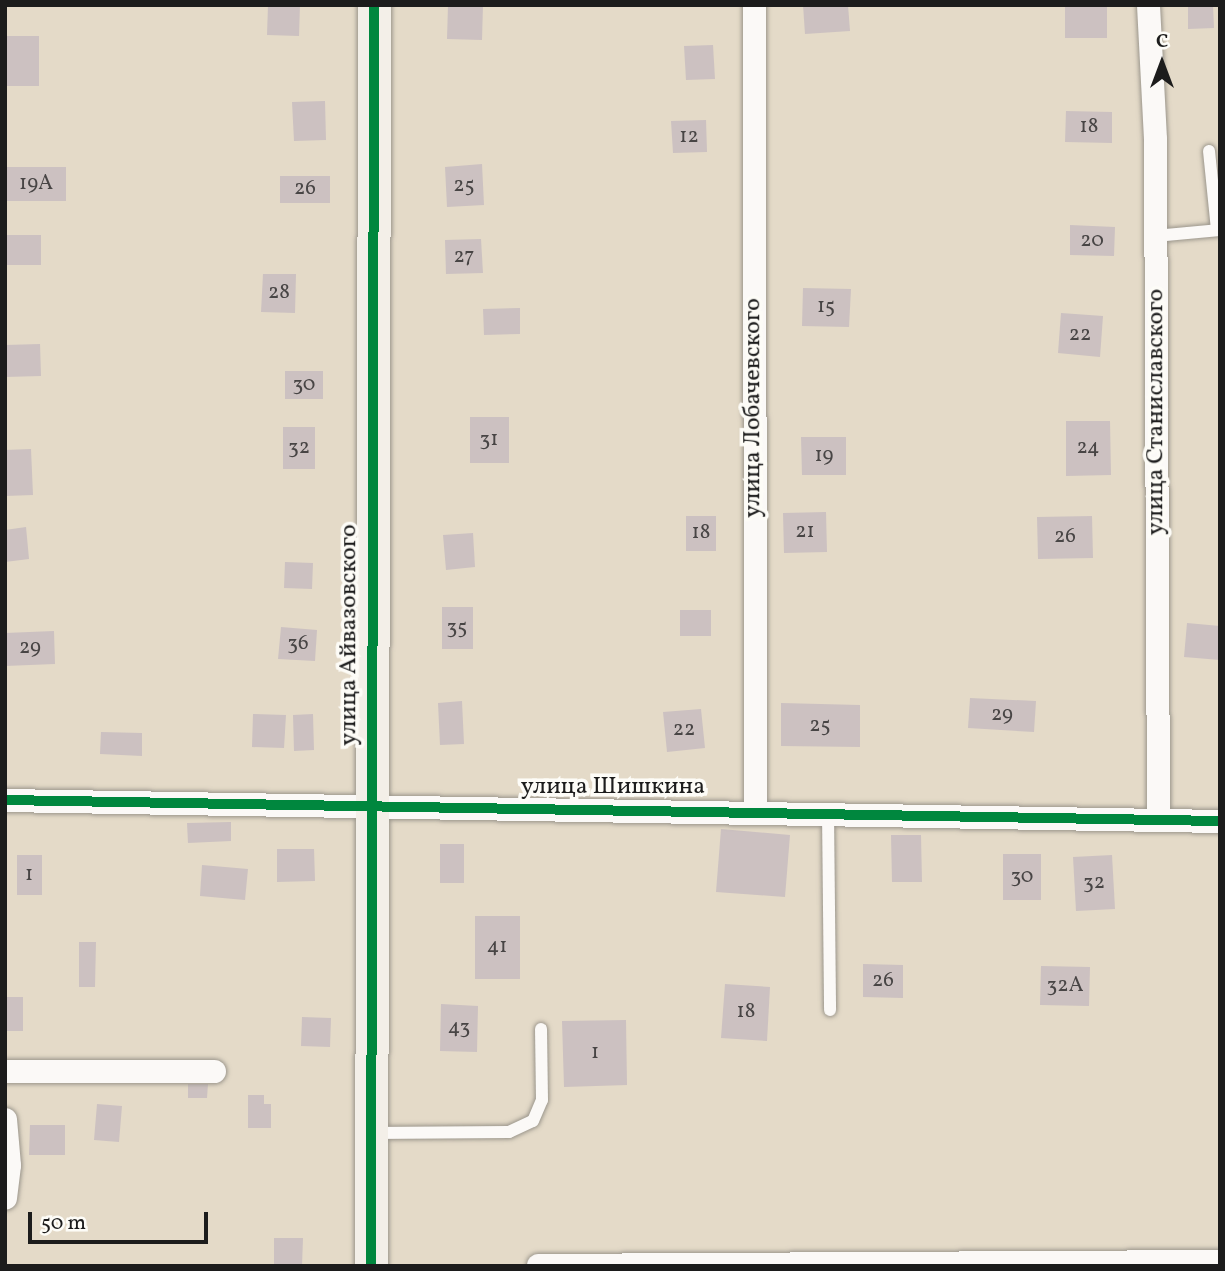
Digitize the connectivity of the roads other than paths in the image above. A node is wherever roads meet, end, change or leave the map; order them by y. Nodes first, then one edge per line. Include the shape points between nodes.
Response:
1 (374, 5) edge
2 (754, 5) edge
3 (1148, 5) edge
4 (1209, 151) dead end
5 (1218, 230) edge
6 (1156, 236) junction
7 (5, 800) edge
8 (370, 807) junction
9 (755, 810) junction
10 (828, 812) junction
11 (1158, 820) junction
12 (1220, 821) edge
13 (830, 1010) dead end
14 (541, 1030) dead end
15 (5, 1071) edge
16 (214, 1071) dead end
17 (5, 1119) edge
18 (371, 1133) junction
19 (5, 1198) edge
20 (1220, 1261) edge
21 (538, 1265) edge
22 (371, 1266) edge

1 - 8 street, улица Айвазовского
2 - 9 street, улица Лобачевского
3 - 6 street, улица Станиславского
4 - 5 lane
5 - 6 lane
6 - 11 street, улица Станиславского
7 - 8 street, улица Шишкина
8 - 9 street, улица Шишкина
8 - 18 street, улица Айвазовского
9 - 10 street, улица Шишкина
10 - 11 street, улица Шишкина
10 - 13 lane
11 - 12 street, улица Шишкина
14 - 18 lane via 542,1100 533,1121 509,1132
15 - 16 street
17 - 19 street via 9,1166
18 - 22 street, улица Айвазовского
20 - 21 street

